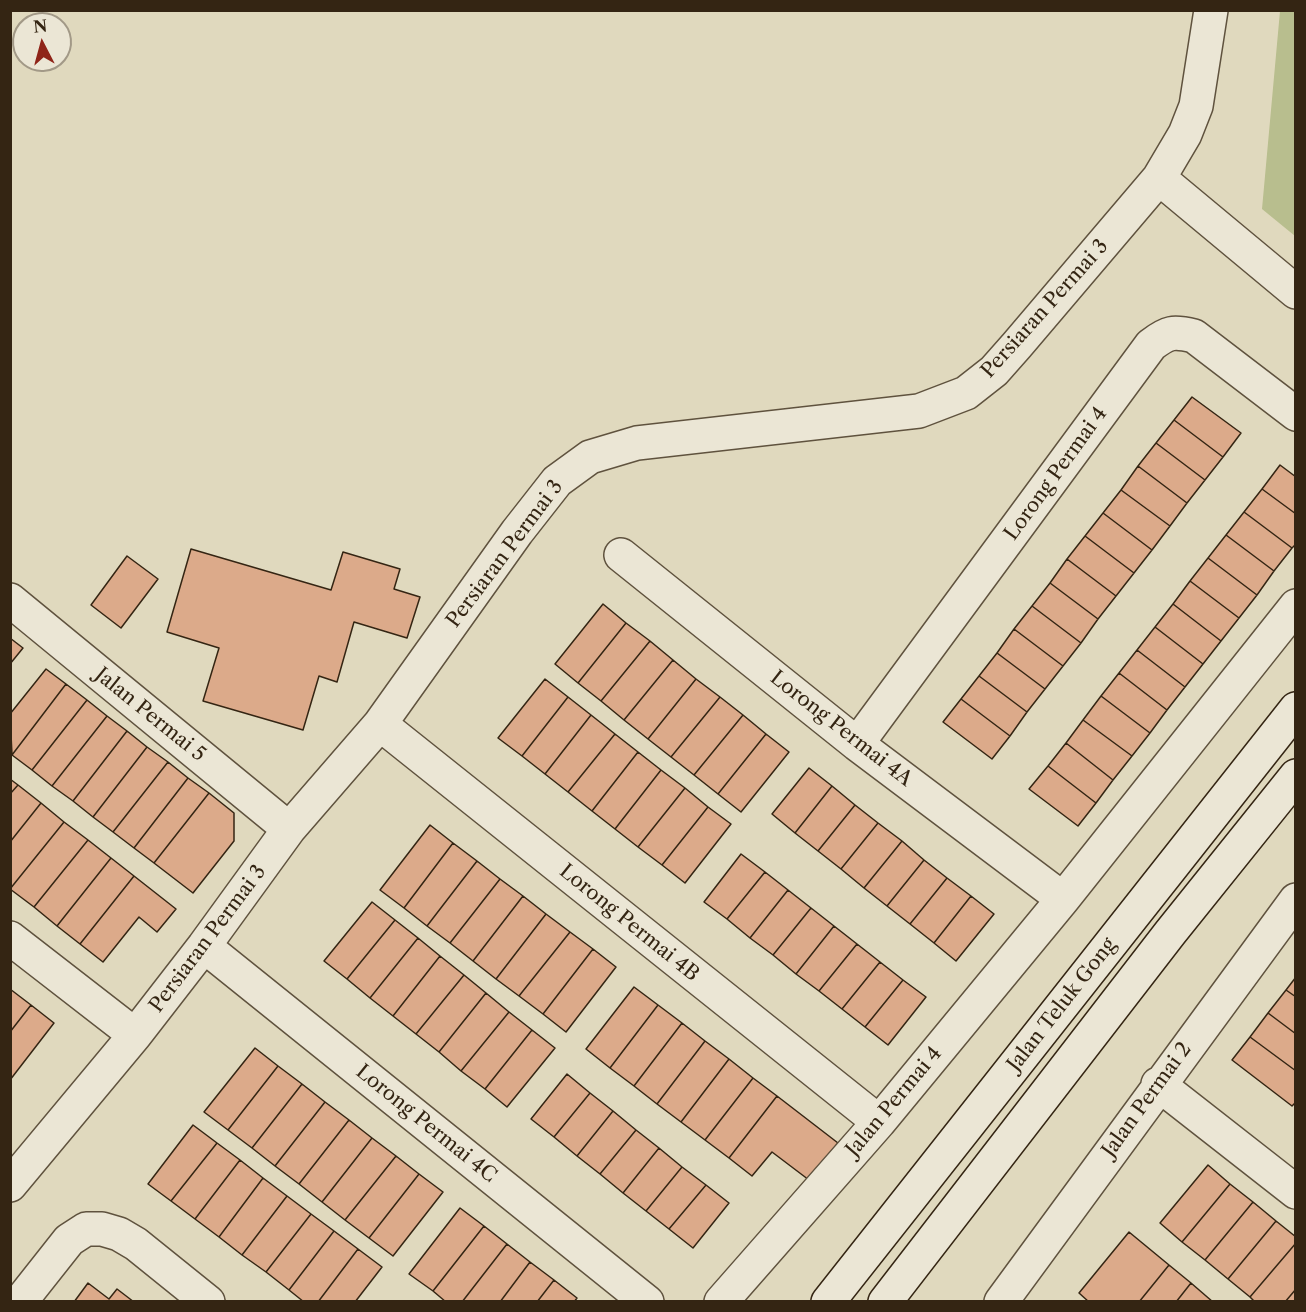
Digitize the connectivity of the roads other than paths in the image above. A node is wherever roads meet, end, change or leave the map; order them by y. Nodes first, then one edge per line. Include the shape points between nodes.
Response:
1 (1211, 10) edge
2 (1159, 178) junction
3 (1296, 292) edge
4 (1296, 414) edge
5 (621, 555) dead end
6 (10, 600) edge
7 (1296, 606) edge
8 (1296, 709) edge
9 (380, 724) junction
10 (857, 744) junction
11 (1296, 776) edge
12 (289, 829) junction
13 (1063, 899) junction
14 (1296, 900) edge
15 (10, 938) edge
16 (204, 946) junction
17 (135, 1035) junction
18 (1158, 1084) junction
19 (879, 1122) junction
20 (10, 1185) edge
21 (1296, 1192) edge
22 (1010, 1298) edge
23 (20, 1302) edge
24 (208, 1302) edge
25 (647, 1302) edge
26 (721, 1302) edge
27 (828, 1302) edge
28 (885, 1302) edge

1 - 2 street, Persiaran Permai 3 via 1196,106 1185,134
2 - 3 street
2 - 9 street, Persiaran Permai 3 via 1017,345 966,393 919,411 637,443 590,457 557,481
4 - 10 street, Lorong Permai 4 via 1194,336 1164,334 1151,345
5 - 10 street, Lorong Permai 4A
6 - 12 street, Jalan Permai 5
7 - 13 street
8 - 27 street, Jalan Teluk Gong
9 - 12 street, Persiaran Permai 3
9 - 19 street, Lorong Permai 4B
10 - 13 street, Lorong Permai 4A
11 - 28 street, Jalan Teluk Gong
12 - 16 street, Persiaran Permai 3
13 - 19 street, Jalan Permai 4
14 - 18 street, Jalan Permai 2
15 - 17 street
16 - 17 street, Persiaran Permai 3
16 - 25 street, Lorong Permai 4C
17 - 20 street, Persiaran Permai 3
18 - 21 street
18 - 22 street, Jalan Permai 2
19 - 26 street, Jalan Permai 4
23 - 24 street via 69,1240 86,1229 120,1234

